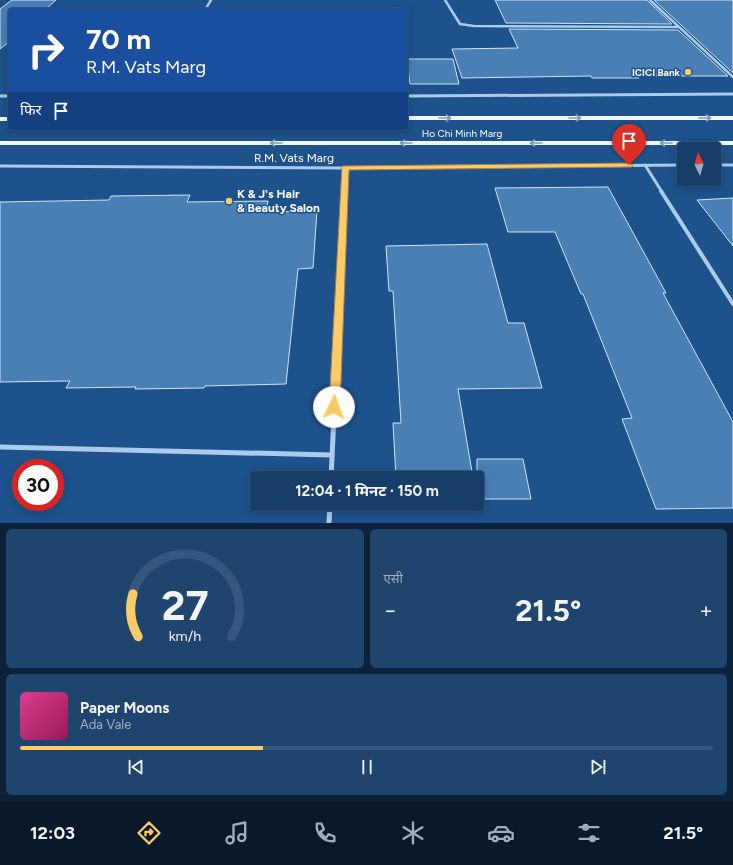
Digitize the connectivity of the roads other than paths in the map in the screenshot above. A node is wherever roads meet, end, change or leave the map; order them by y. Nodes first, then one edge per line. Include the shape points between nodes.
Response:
1 (445, 0) edge
2 (650, 0) edge
3 (679, 27) junction
4 (733, 77) edge
5 (733, 94) edge
6 (408, 96) edge
7 (408, 118) edge
8 (733, 118) edge
9 (0, 143) edge
10 (733, 143) edge
11 (645, 165) junction
12 (677, 165) edge
13 (721, 165) edge
14 (733, 165) edge
15 (0, 166) edge
16 (345, 168) junction
17 (733, 304) edge
18 (0, 447) edge
19 (332, 455) junction
20 (331, 471) edge
21 (330, 511) edge
22 (329, 523) edge

1 - 3 street via 456,21 474,26
2 - 3 street
3 - 4 street
5 - 6 street
7 -> 8 main road, Ho Chi Minh Marg
10 -> 9 main road, Ho Chi Minh Marg
11 - 12 street, R.M. Vats Marg
11 - 16 street, R.M. Vats Marg
11 - 17 street
13 - 14 street
15 - 16 street, R.M. Vats Marg
16 - 19 street
18 - 19 street
19 - 20 street
21 - 22 street

